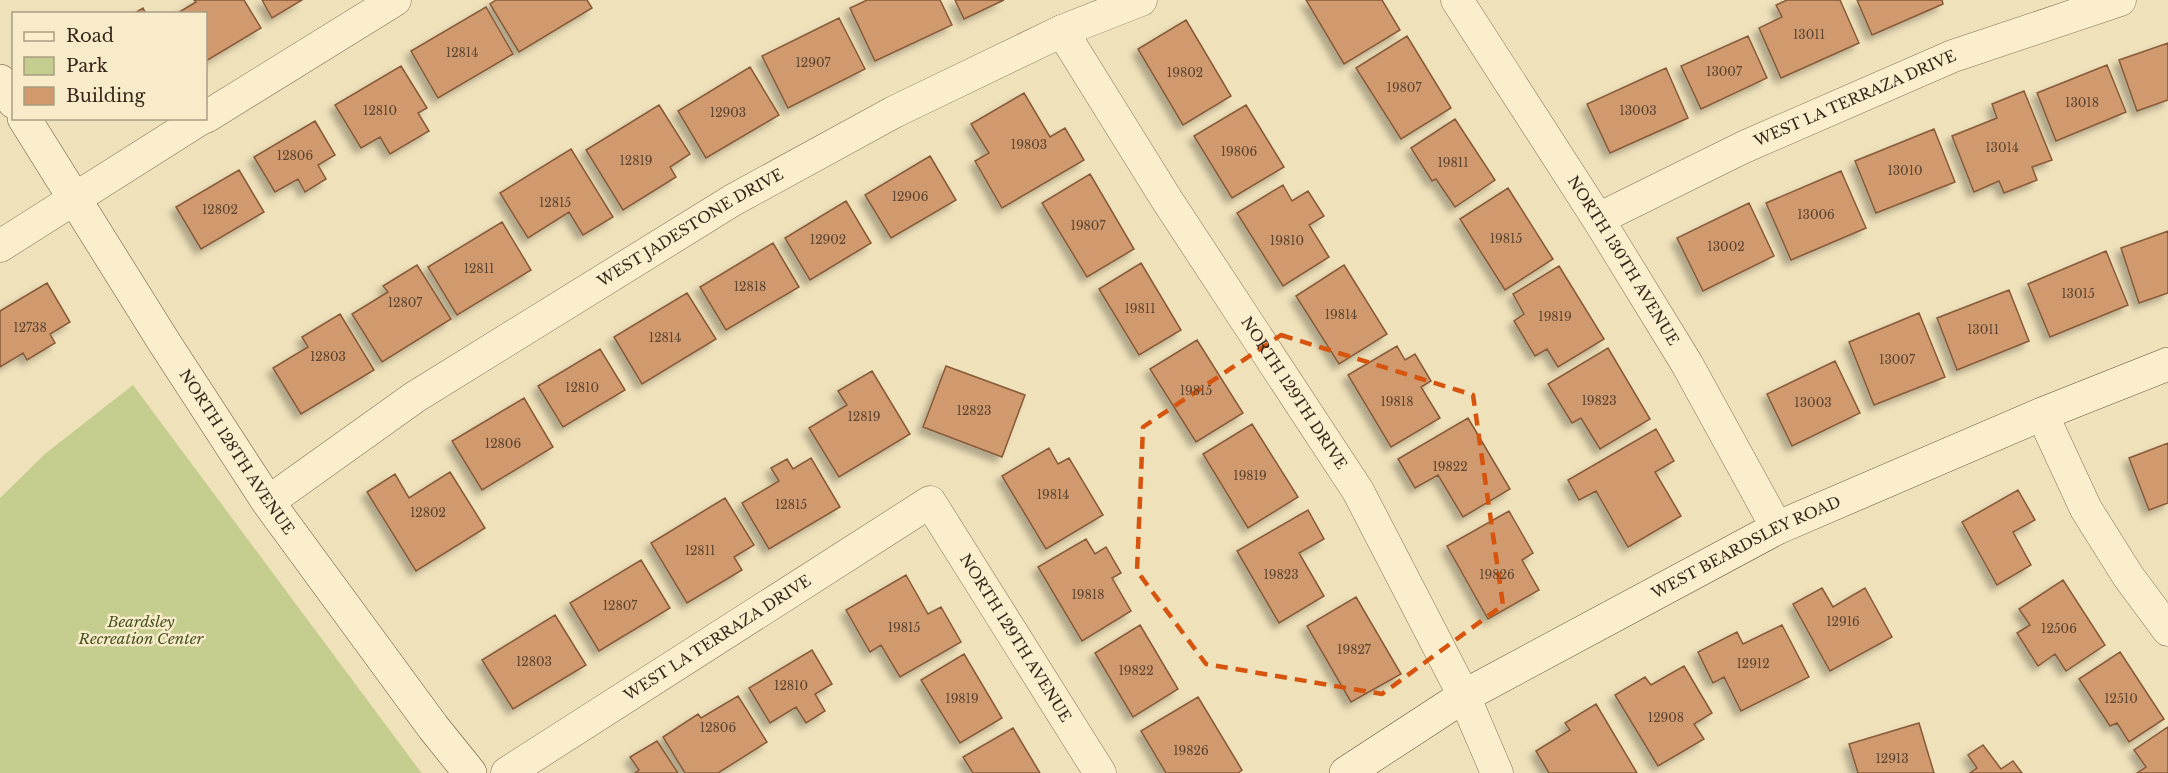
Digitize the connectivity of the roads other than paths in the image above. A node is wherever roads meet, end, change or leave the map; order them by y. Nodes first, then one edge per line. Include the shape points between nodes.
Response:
1 (395, 0) edge
2 (1141, 0) edge
3 (1457, 0) edge
4 (2120, 0) edge
5 (1062, 31) junction
6 (0, 81) edge
7 (12, 99) edge
8 (207, 116) edge
9 (25, 120) edge
10 (201, 120) edge
11 (75, 200) junction
12 (1598, 219) junction
13 (0, 246) edge
14 (2168, 364) edge
15 (2042, 414) junction
16 (267, 502) junction
17 (930, 502) joint
18 (1777, 528) junction
19 (2168, 630) edge
20 (1464, 696) junction
21 (470, 773) edge
22 (507, 773) edge
23 (1100, 773) edge
24 (1346, 773) edge
25 (1497, 773) edge

1 - 8 street
2 - 5 street, WEST JADESTONE DRIVE
3 - 12 street, NORTH 130TH AVENUE
4 - 12 street, WEST LA TERRAZA DRIVE via 1953,56 1744,147
5 - 16 street, WEST JADESTONE DRIVE via 894,112 733,200 416,397
5 - 20 street, NORTH 129TH DRIVE via 1167,200 1358,490
6 - 7 street
9 - 11 street, NORTH 128TH AVENUE
10 - 11 street
11 - 13 street
11 - 16 street, NORTH 128TH AVENUE
12 - 18 street, NORTH 130TH AVENUE via 1687,364
14 - 15 street, WEST BEARDSLEY ROAD
15 - 18 street, WEST BEARDSLEY ROAD
15 - 19 street via 2086,509
16 - 21 street, NORTH 128TH AVENUE
17 - 22 street, WEST LA TERRAZA DRIVE
17 - 23 street, NORTH 129TH AVENUE
18 - 20 street, WEST BEARDSLEY ROAD
20 - 24 street, WEST BEARDSLEY ROAD
20 - 25 street, NORTH 129TH DRIVE

